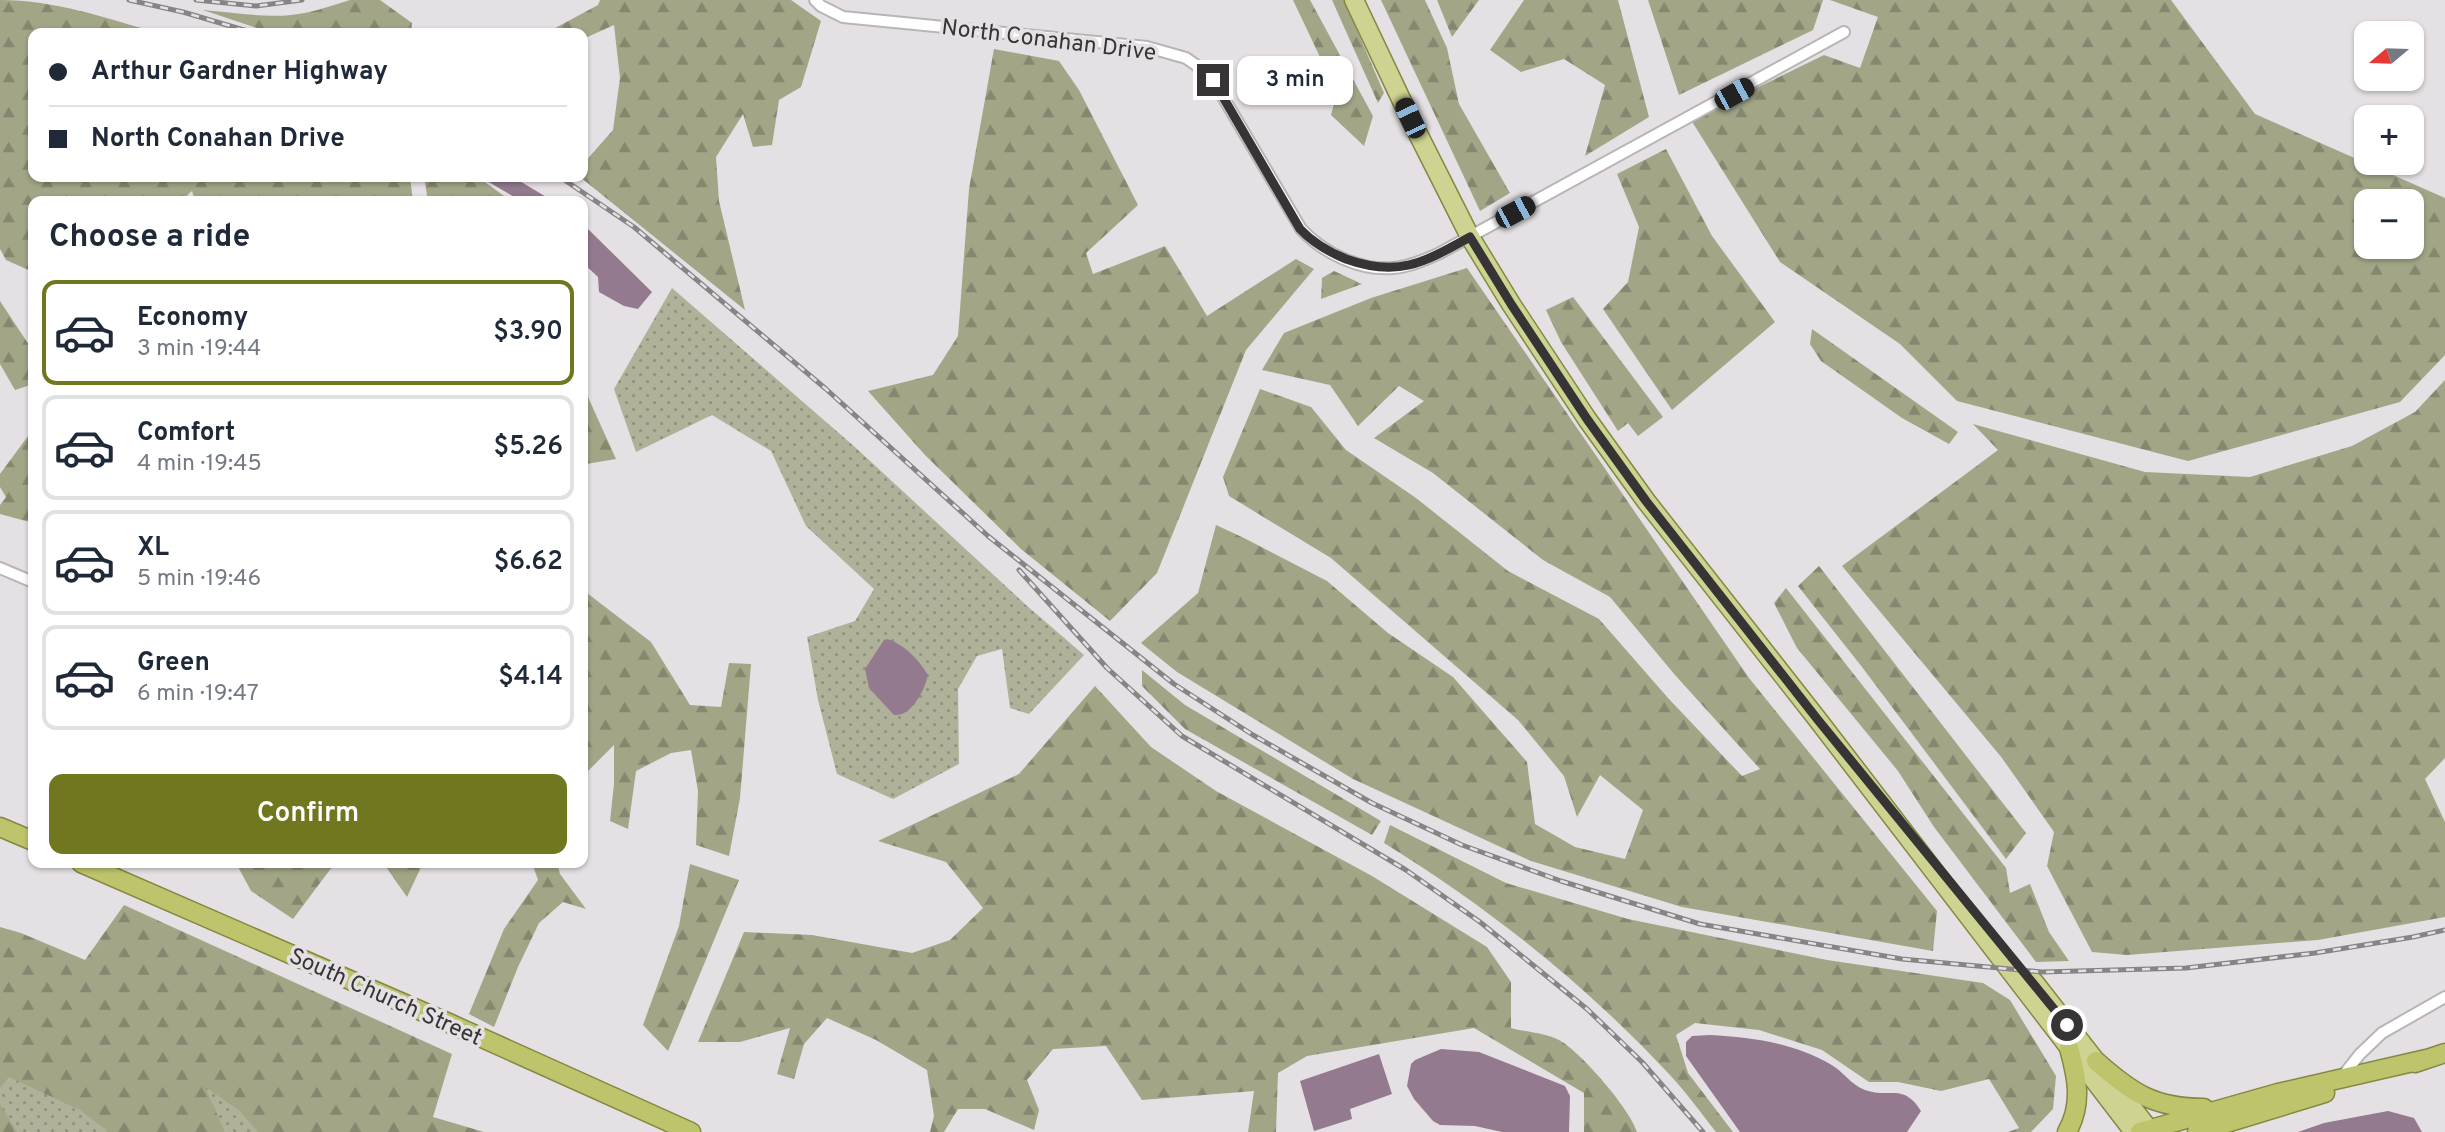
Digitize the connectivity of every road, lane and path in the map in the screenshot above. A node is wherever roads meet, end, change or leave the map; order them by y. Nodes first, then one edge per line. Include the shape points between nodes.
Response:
1 (816, 0) edge
2 (1354, 0) edge
3 (1844, 32) dead end
4 (1470, 237) junction
5 (0, 568) edge
6 (28, 580) edge
7 (1818, 720) junction
8 (0, 827) edge
9 (28, 839) edge
10 (93, 868) edge
11 (2445, 997) edge
12 (2069, 1048) junction
13 (2445, 1054) edge
14 (2426, 1059) junction
15 (2096, 1061) junction
16 (2341, 1079) junction
17 (2284, 1107) junction
18 (2225, 1108) junction
19 (2144, 1131) edge
20 (691, 1132) edge
21 (2067, 1132) edge
22 (2197, 1132) edge
23 (2245, 1132) edge

1 - 4 street, North Conahan Drive via 843,17 1147,47 1186,58 1210,75 1310,240 1367,267 1394,268 1419,262
2 - 4 main road
3 - 4 street, North Conahan Drive
4 - 7 main road via 1587,419 1646,501
5 - 6 street
7 - 12 main road
7 - 15 main road
8 - 9 highway
10 - 20 highway, South Church Street
11 - 16 street via 2382,1033
12 - 19 main road
12 - 21 highway via 2078,1090
13 - 14 highway
14 - 16 highway
14 - 17 highway
15 - 18 highway via 2139,1096 2188,1108
15 - 19 main road
16 - 18 highway
17 - 22 highway
17 - 23 highway
18 - 19 highway

